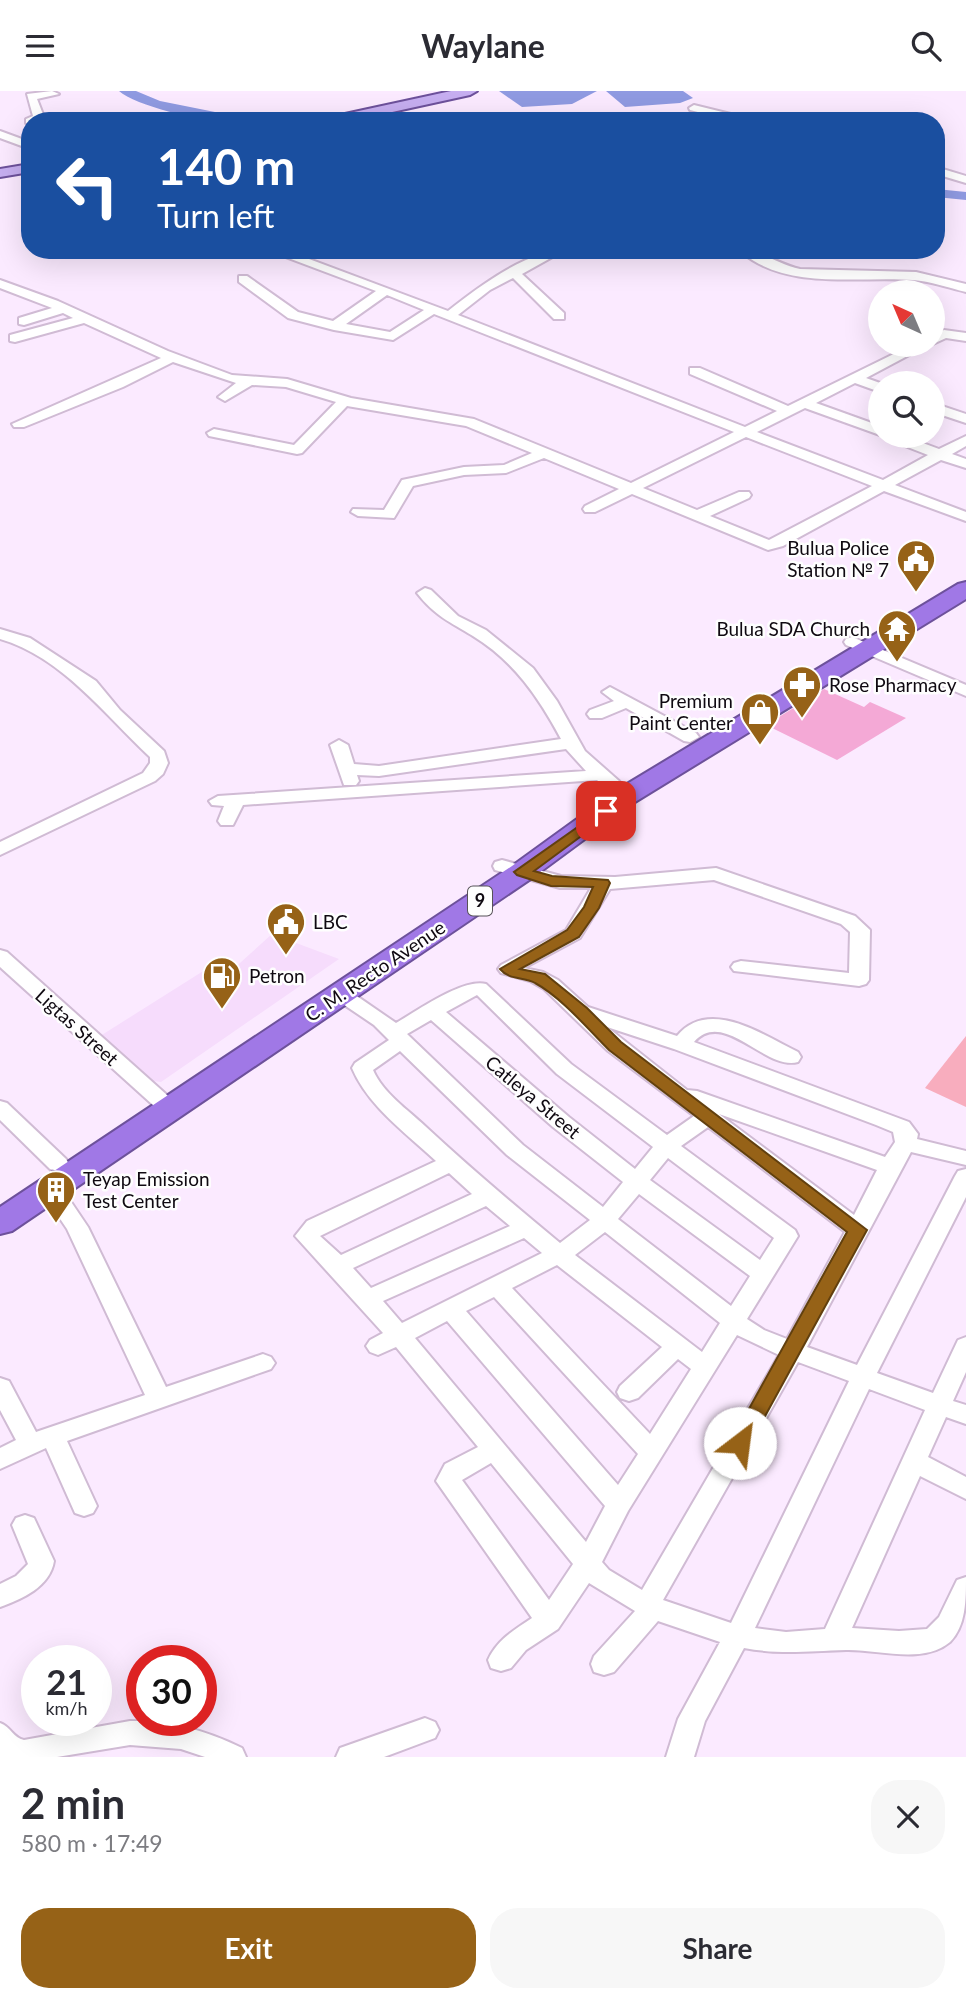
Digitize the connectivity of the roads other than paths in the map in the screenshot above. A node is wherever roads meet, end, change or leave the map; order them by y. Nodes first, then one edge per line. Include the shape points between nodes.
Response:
1 (470, 91) edge
2 (54, 94) dead end
3 (694, 108) dead end
4 (37, 112) edge
5 (373, 112) edge
6 (710, 112) edge
7 (21, 170) edge
8 (0, 173) edge
9 (945, 173) edge
10 (966, 180) edge
11 (298, 259) edge
12 (542, 259) edge
13 (762, 259) edge
14 (514, 274) junction
15 (243, 279) dead end
16 (0, 284) edge
17 (966, 288) edge
18 (386, 290) junction
19 (63, 309) junction
20 (434, 309) junction
21 (450, 316) junction
22 (559, 316) dead end
23 (84, 319) junction
24 (24, 321) dead end
25 (334, 326) junction
26 (945, 334) edge
27 (966, 337) edge
28 (15, 338) dead end
29 (897, 357) edge
30 (172, 358) junction
31 (695, 371) dead end
32 (853, 378) junction
33 (247, 382) junction
34 (868, 384) edge
35 (225, 397) dead end
36 (344, 401) junction
37 (804, 403) junction
38 (788, 411) junction
39 (945, 411) edge
40 (966, 419) edge
41 (19, 424) dead end
42 (868, 427) edge
43 (746, 432) junction
44 (214, 433) dead end
45 (966, 440) edge
46 (925, 448) edge
47 (546, 452) junction
48 (939, 453) junction
49 (966, 464) edge
50 (884, 486) junction
51 (633, 488) junction
52 (744, 495) dead end
53 (590, 509) dead end
54 (358, 512) dead end
55 (697, 516) junction
56 (966, 517) edge
57 (966, 573) edge
58 (966, 589) edge
59 (425, 593) dead end
60 (0, 634) edge
61 (860, 645) junction
62 (966, 691) edge
63 (610, 692) dead end
64 (626, 702) junction
65 (596, 714) dead end
66 (690, 737) junction
67 (571, 743) junction
68 (340, 745) dead end
69 (346, 769) junction
70 (607, 780) junction
71 (354, 792) junction
72 (227, 821) dead end
73 (0, 849) edge
74 (512, 869) junction
75 (603, 883) junction
76 (0, 956) edge
77 (741, 967) dead end
78 (337, 997) junction
79 (433, 1011) junction
80 (581, 1011) junction
81 (397, 1037) junction
82 (681, 1044) junction
83 (791, 1057) dead end
84 (670, 1089) junction
85 (162, 1103) junction
86 (0, 1108) edge
87 (707, 1117) junction
88 (906, 1143) junction
89 (666, 1146) junction
90 (966, 1158) edge
91 (450, 1163) junction
92 (890, 1167) junction
93 (54, 1176) junction
94 (966, 1176) edge
95 (635, 1180) junction
96 (489, 1195) junction
97 (0, 1202) edge
98 (606, 1219) junction
99 (0, 1223) edge
100 (527, 1228) junction
101 (858, 1230) junction
102 (561, 1255) junction
103 (338, 1266) junction
104 (764, 1274) junction
105 (498, 1287) junction
106 (367, 1299) junction
107 (451, 1310) junction
108 (735, 1322) junction
109 (389, 1340) junction
110 (677, 1346) junction
111 (966, 1346) edge
112 (793, 1350) junction
113 (263, 1363) dead end
114 (706, 1367) junction
115 (863, 1378) junction
116 (0, 1387) edge
117 (629, 1392) dead end
118 (159, 1399) junction
119 (941, 1405) junction
120 (966, 1415) edge
121 (42, 1440) junction
122 (496, 1449) junction
123 (651, 1452) junction
124 (0, 1459) edge
125 (914, 1461) junction
126 (966, 1489) edge
127 (619, 1504) junction
128 (84, 1506) dead end
129 (25, 1525) dead end
130 (587, 1565) junction
131 (966, 1588) edge
132 (0, 1597) edge
133 (650, 1607) junction
134 (549, 1621) junction
135 (738, 1635) junction
136 (834, 1638) junction
137 (501, 1660) dead end
138 (604, 1664) dead end
139 (425, 1730) dead end
140 (1, 1743) edge
141 (232, 1757) edge
142 (350, 1757) edge
143 (680, 1757) edge

1 - 5 main road
2 - 4 street via 31,96
3 - 6 street
7 - 8 main road
9 - 10 street
11 - 18 street
12 - 14 street
13 - 17 street via 800,273 916,276
14 - 21 street via 486,287
14 - 22 street
15 - 25 street via 293,314
16 - 19 street
18 - 20 street
18 - 25 street
19 - 23 street
19 - 24 street
20 - 21 street
20 - 25 street via 393,336
21 - 43 street
23 - 28 street
23 - 30 street
26 - 27 street
29 - 32 street
30 - 33 street
30 - 41 street
31 - 38 street
32 - 34 street
32 - 37 street
33 - 35 street
33 - 36 street via 287,383
36 - 44 street via 297,450
36 - 47 street via 469,422
37 - 38 street
37 - 42 street
38 - 43 street
39 - 40 street
43 - 50 street
43 - 51 street
45 - 48 street
46 - 48 street
47 - 51 street
47 - 54 street via 506,469 464,471 407,484 389,515
48 - 49 street
48 - 50 street
50 - 55 street via 768,545
50 - 56 street
51 - 53 street
51 - 55 street
52 - 55 street
57 - 61 highway, C. M. Recto Avenue / 9
58 - 61 highway, C. M. Recto Avenue / 9
59 - 67 street via 527,672
60 - 73 street via 24,642 90,685 160,762 149,777
61 - 62 street
61 - 66 highway, C. M. Recto Avenue / 9
61 - 74 highway, C. M. Recto Avenue / 9
63 - 64 street
64 - 65 street
64 - 66 street
66 - 70 highway, C. M. Recto Avenue / 9
67 - 69 street via 379,771
67 - 70 street
68 - 69 street
69 - 71 street
70 - 71 street
70 - 74 highway, C. M. Recto Avenue / 9
71 - 72 street via 226,801
74 - 75 street via 551,881
74 - 78 highway, C. M. Recto Avenue / 9
74 - 85 highway, C. M. Recto Avenue / 9
75 - 77 street via 716,874 848,920 860,930 859,980
75 - 80 street via 573,934 508,969 539,978
76 - 85 street, Ligtas Street
78 - 81 street
78 - 85 highway, C. M. Recto Avenue / 9
79 - 81 street
79 - 89 street via 472,989 484,991 564,1069
79 - 95 street, Catleya Street via 531,1098
80 - 82 street
80 - 84 street via 605,1038
81 - 91 street via 365,1064 363,1072 380,1096
81 - 98 street via 508,1144
82 - 83 street via 703,1024 716,1025
82 - 88 street via 901,1127 906,1131
84 - 87 street
84 - 92 street
85 - 93 highway, C. M. Recto Avenue / 9
86 - 93 street
87 - 89 street
87 - 101 street
88 - 90 street
88 - 92 street
89 - 95 street
89 - 104 street via 787,1236
91 - 96 street
91 - 103 street via 309,1231 309,1240
92 - 101 street
93 - 97 highway, C. M. Recto Avenue / 9
93 - 99 highway, C. M. Recto Avenue / 9
93 - 118 street
94 - 115 street
95 - 98 street
95 - 104 street, Catleya Street
96 - 100 street
96 - 103 street
98 - 102 street
98 - 108 street
100 - 102 street
100 - 106 street
101 - 112 street
102 - 105 street
102 - 110 street
103 - 106 street
104 - 108 street
105 - 107 street
105 - 123 street
106 - 109 street
107 - 109 street
107 - 127 street
108 - 112 street
108 - 114 street
109 - 122 street
110 - 114 street
110 - 117 street
111 - 119 street
112 - 115 street
112 - 133 street
113 - 118 street
114 - 123 street
115 - 119 street
115 - 135 street
116 - 121 street
118 - 121 street
119 - 120 street
119 - 125 street
121 - 124 street
121 - 128 street
122 - 130 street
122 - 134 street via 454,1471 449,1481
123 - 127 street
125 - 126 street
125 - 136 street
127 - 130 street
129 - 132 street via 40,1568 25,1584
130 - 133 street via 621,1593
130 - 134 street
131 - 136 street via 953,1617 940,1635 930,1640
133 - 135 street
133 - 138 street
134 - 137 street via 517,1642
135 - 136 street via 786,1643
135 - 143 street via 692,1719
139 - 142 street
140 - 141 street via 24,1752 112,1734 167,1732

